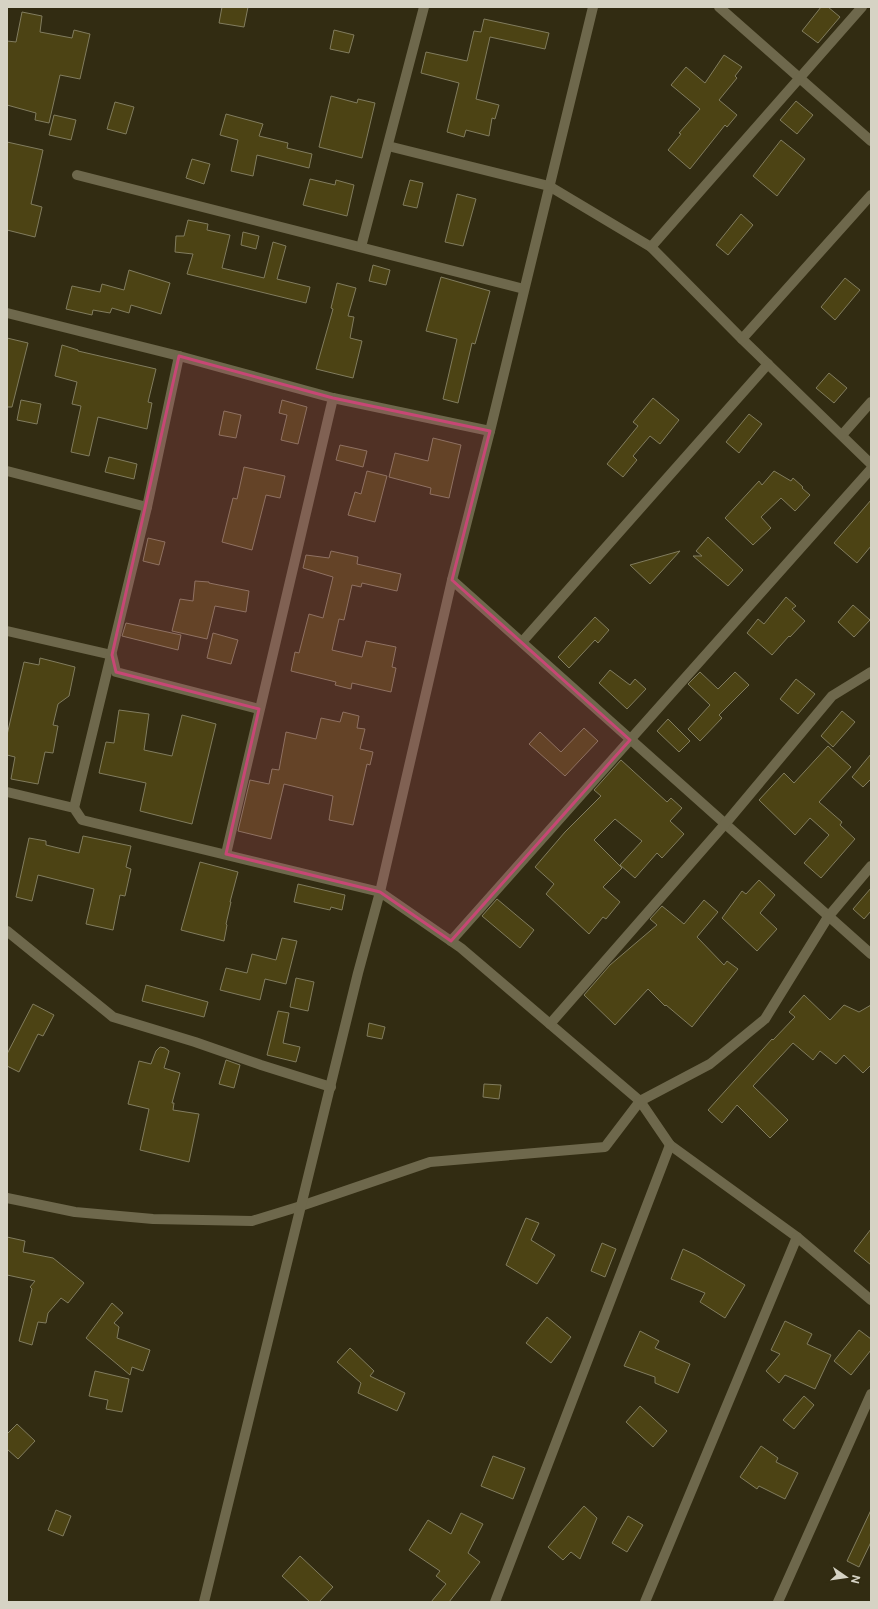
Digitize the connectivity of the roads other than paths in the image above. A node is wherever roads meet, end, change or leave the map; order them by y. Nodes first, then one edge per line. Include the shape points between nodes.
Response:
1 (424, 7) edge
2 (593, 7) edge
3 (719, 7) edge
4 (862, 7) edge
5 (800, 78) junction
6 (871, 141) edge
7 (388, 146) junction
8 (77, 175) dead end
9 (549, 186) junction
10 (871, 195) edge
11 (651, 246) junction
12 (361, 247) junction
13 (524, 289) junction
14 (7, 313) edge
15 (742, 339) junction
16 (179, 356) junction
17 (768, 364) junction
18 (334, 398) junction
19 (871, 402) edge
20 (490, 431) junction
21 (842, 435) junction
22 (871, 464) edge
23 (871, 469) edge
24 (7, 471) edge
25 (148, 508) junction
26 (452, 580) junction
27 (7, 631) edge
28 (522, 642) junction
29 (112, 656) junction
30 (871, 672) edge
31 (259, 709) junction
32 (630, 740) junction
33 (7, 792) edge
34 (74, 808) junction
35 (725, 824) junction
36 (226, 854) junction
37 (871, 866) edge
38 (380, 892) junction
39 (828, 917) junction
40 (7, 931) edge
41 (451, 941) junction
42 (871, 954) edge
43 (550, 1024) junction
44 (331, 1087) junction
45 (640, 1101) junction
46 (670, 1145) junction
47 (7, 1198) edge
48 (301, 1206) junction
49 (797, 1237) junction
50 (870, 1298) edge
51 (871, 1394) edge
52 (204, 1602) edge
53 (495, 1602) edge
54 (645, 1602) edge
55 (778, 1602) edge

1 - 7 street
2 - 9 street
3 - 5 street
4 - 5 street
5 - 6 street
5 - 11 street
7 - 9 street
7 - 12 street
8 - 12 street
9 - 11 street
9 - 13 street
10 - 15 street
11 - 15 street
12 - 13 street
13 - 20 street
14 - 16 street
15 - 17 street
16 - 18 street
16 - 25 street
17 - 21 street
17 - 28 street
18 - 20 street
18 - 31 street
19 - 21 street
20 - 26 street
21 - 22 street
23 - 32 street
24 - 25 street
25 - 29 street
26 - 28 street
26 - 38 street
27 - 29 street
28 - 32 street
29 - 31 street via 116,672
29 - 34 street
30 - 35 street via 832,696
31 - 36 street
32 - 35 street
32 - 41 street
33 - 34 street
34 - 36 street via 82,820
35 - 39 street
35 - 43 street
36 - 38 street
37 - 39 street
38 - 41 street
38 - 44 street
39 - 42 street
39 - 45 street via 765,1019 710,1064
40 - 44 street via 113,1017
41 - 43 street
43 - 45 street
44 - 48 street
45 - 46 street
45 - 48 street via 605,1147 430,1162
46 - 49 street
46 - 53 street
47 - 48 street via 75,1212 153,1219 252,1221
48 - 52 street
49 - 50 street
49 - 54 street
51 - 55 street

